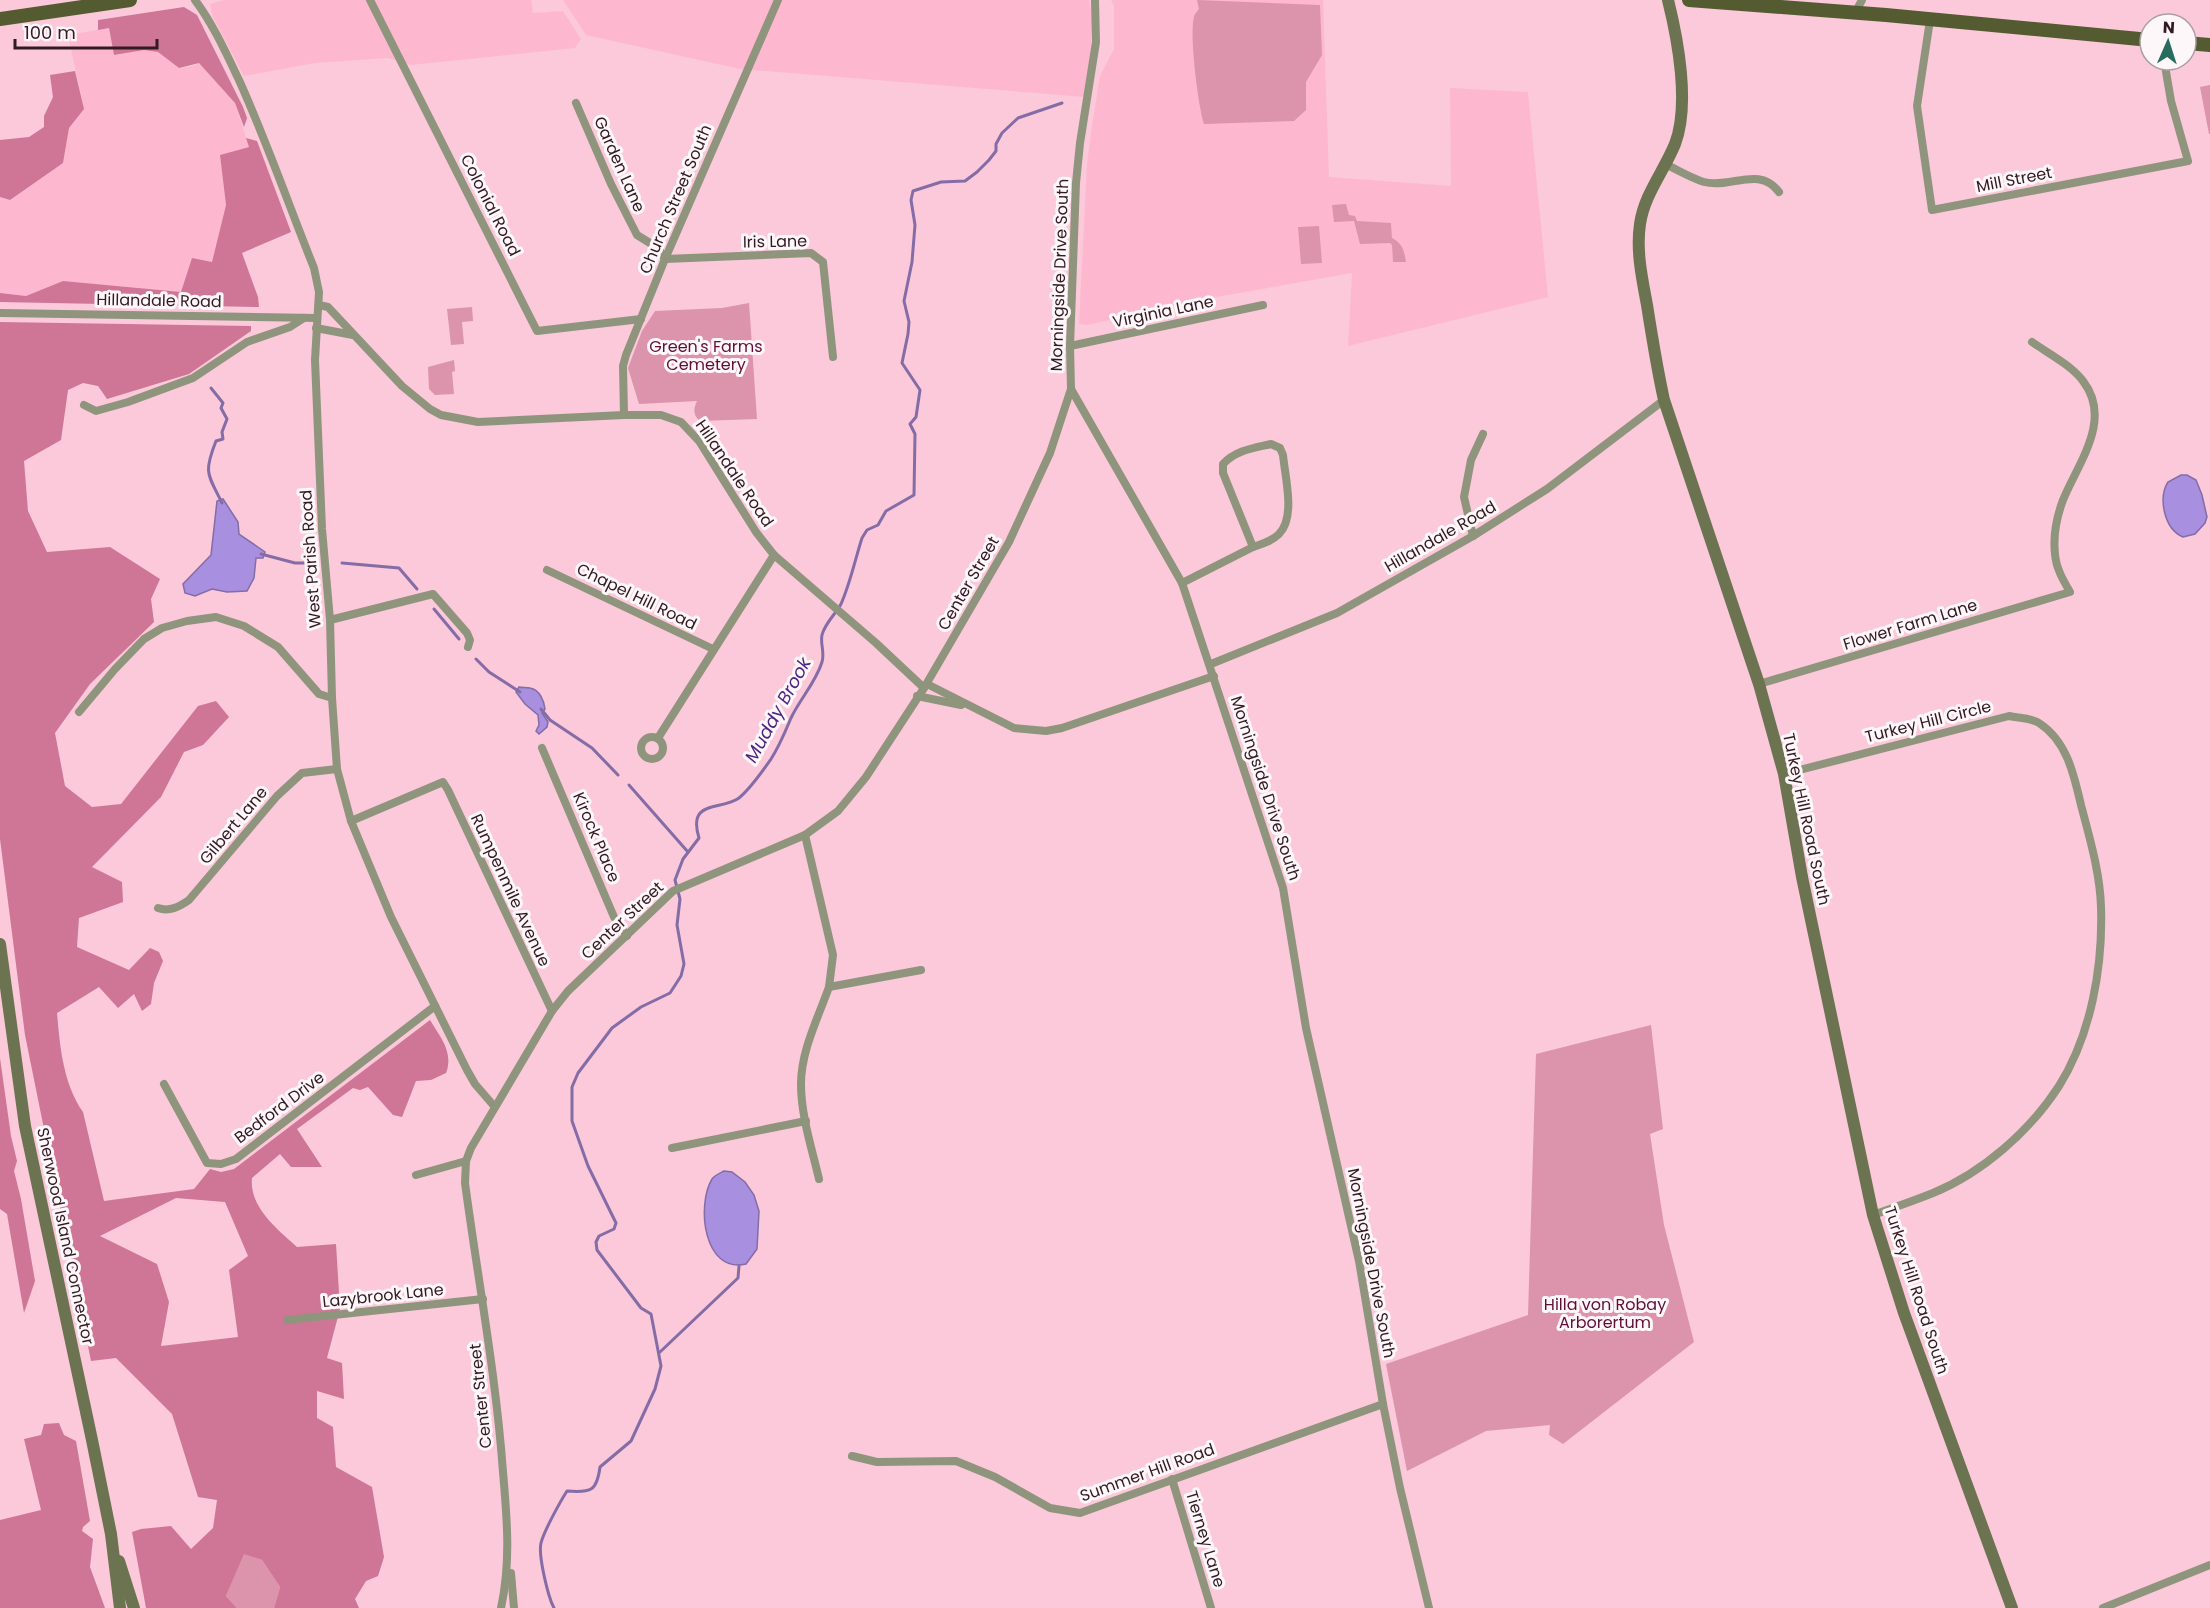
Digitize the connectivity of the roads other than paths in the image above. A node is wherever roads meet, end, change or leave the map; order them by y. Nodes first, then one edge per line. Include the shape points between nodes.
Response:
1 (130, 0) edge
2 (195, 0) edge
3 (370, 0) edge
4 (778, 0) edge
5 (1095, 0) edge
6 (1668, 0) edge
7 (1689, 0) edge
8 (1862, 0) edge
9 (1795, 3) edge
10 (1856, 13) junction
11 (0, 19) edge
12 (1930, 20) junction
13 (2138, 39) edge
14 (2166, 72) edge
15 (576, 103) dead end
16 (1665, 164) junction
17 (1779, 192) dead end
18 (665, 259) junction
19 (1263, 305) dead end
20 (319, 306) junction
21 (0, 313) edge
22 (304, 318) junction
23 (317, 318) junction
24 (641, 319) junction
25 (316, 328) junction
26 (353, 335) junction
27 (2032, 342) dead end
28 (1070, 346) junction
29 (833, 357) dead end
30 (1071, 389) junction
31 (1664, 400) junction
32 (84, 405) dead end
33 (624, 415) junction
34 (1483, 434) dead end
35 (1473, 536) junction
36 (1253, 547) junction
37 (774, 555) junction
38 (547, 570) dead end
39 (1182, 583) junction
40 (330, 620) junction
41 (468, 647) dead end
42 (713, 649) junction
43 (1211, 664) junction
44 (1214, 676) junction
45 (1759, 684) junction
46 (926, 686) junction
47 (917, 696) junction
48 (332, 698) junction
49 (970, 707) junction
50 (79, 712) dead end
51 (658, 738) dead end
52 (542, 748) dead end
53 (336, 769) junction
54 (1784, 774) junction
55 (351, 821) junction
56 (805, 834) junction
57 (158, 908) dead end
58 (627, 936) junction
59 (0, 944) edge
60 (921, 970) dead end
61 (829, 987) junction
62 (435, 1006) junction
63 (552, 1011) junction
64 (164, 1084) dead end
65 (495, 1106) junction
66 (806, 1121) junction
67 (672, 1148) dead end
68 (466, 1161) junction
69 (416, 1175) dead end
70 (819, 1179) dead end
71 (1873, 1215) junction
72 (483, 1299) junction
73 (287, 1320) dead end
74 (1383, 1404) junction
75 (852, 1456) dead end
76 (1172, 1479) junction
77 (111, 1534) junction
78 (508, 1561) junction
79 (2210, 1565) edge
80 (120, 1608) edge
81 (134, 1608) edge
82 (501, 1608) edge
83 (514, 1608) edge
84 (1211, 1608) edge
85 (1429, 1608) edge
86 (2012, 1608) edge
87 (2103, 1608) edge

1 - 11 main road
2 - 20 street, West Parish Road via 254,112 314,268
3 - 24 street, Colonial Road via 537,331
4 - 18 street, Church Street South
5 - 28 street, Morningside Drive South via 1096,42 1077,173
6 - 16 street, Turkey Hill Road South via 1682,104 1678,133
7 - 9 main road
8 - 10 street
9 - 10 main road
10 - 12 main road
12 - 13 main road
12 - 14 street, Mill Street via 1917,106 1932,210 2188,161
15 - 18 street, Garden Lane via 637,235 658,248
16 - 17 street via 1704,182 1759,179 1772,182
16 - 31 street, Turkey Hill Road South via 1646,202 1638,240
18 - 24 street, Church Street South
18 - 29 street, Iris Lane via 811,253 818,256 823,261
19 - 28 street, Virginia Lane
20 - 23 street, West Parish Road
20 - 26 street, Hillandale Road via 328,307
21 - 22 street, Hillandale Road
22 - 23 street, Hillandale Road
22 - 32 street via 247,342 193,378 96,411
23 - 25 street, West Parish Road
24 - 33 street, Church Street South via 623,366
25 - 26 street
25 - 40 street, West Parish Road via 321,512
26 - 33 street, Hillandale Road via 402,386 430,409 451,418 494,422
27 - 45 street, Flower Farm Lane via 2085,383 2096,414 2094,430 2057,520 2055,554 2070,592
28 - 30 street, Morningside Drive South
30 - 39 street, Morningside Drive South
30 - 46 street, Center Street via 1050,453 1009,542
31 - 35 street, Hillandale Road via 1547,489
31 - 45 street, Turkey Hill Road South
33 - 37 street, Hillandale Road via 667,416 689,429
34 - 35 street via 1471,460 1464,497
35 - 43 street, Hillandale Road via 1337,613
36 - 36 street via 1280,533 1289,514 1283,455 1280,448 1271,444 1230,456 1223,464 1223,473
36 - 39 street
37 - 42 street
37 - 46 street, Hillandale Road
38 - 42 street, Chapel Hill Road
39 - 43 street, Morningside Drive South
40 - 41 street via 433,594 467,633
40 - 48 street, West Parish Road
42 - 51 street
43 - 44 street, Morningside Drive South
44 - 49 street, Hillandale Road via 1046,731 1014,728
44 - 74 street, Morningside Drive South via 1283,888 1306,1028 1359,1261
45 - 54 street, Turkey Hill Road South
46 - 47 street, Center Street
46 - 49 street, Hillandale Road
47 - 49 street, Hillandale Road
47 - 56 street, Center Street via 866,777 838,811
48 - 50 street via 319,694 278,646 244,626 216,617 162,628 144,639
48 - 53 street, West Parish Road
52 - 58 street, Kirock Place via 614,917
53 - 55 street, West Parish Road
53 - 57 street, Gilbert Lane via 302,772 189,900 167,910
54 - 71 street, Turkey Hill Road South
54 - 71 street, Turkey Hill Circle via 2009,716 2038,722 2064,746 2096,865 2100,943 2091,1007 2070,1066 2058,1087 2007,1148 1982,1166 1935,1192
55 - 62 street, West Parish Road
55 - 63 street, Rumpenmile Avenue via 443,782
56 - 58 street, Center Street via 673,891
56 - 61 street via 833,955
58 - 63 street, Center Street
59 - 77 street, Sherwood Island Connector via 32,1160
60 - 61 street
61 - 66 street via 806,1050 801,1084
62 - 64 street, Bedford Drive via 236,1159 221,1164 207,1163
62 - 65 street, West Parish Road via 475,1084
63 - 65 street, Center Street
65 - 68 street, Center Street
66 - 67 street
66 - 70 street
68 - 69 street
68 - 72 street, Center Street via 465,1184
71 - 86 street, Turkey Hill Road South via 1904,1313
72 - 73 street, Lazybrook Lane
72 - 78 street, Center Street via 499,1410
74 - 76 street, Summer Hill Road
74 - 85 street, Morningside Drive South
75 - 76 street, Summer Hill Road via 876,1462 956,1461 995,1477 1050,1508 1080,1513
76 - 84 street, Tierney Lane
77 - 80 street, Sherwood Island Connector
77 - 81 street, Sherwood Island Connector
78 - 82 street, Center Street
78 - 83 street, Center Street
79 - 87 street

